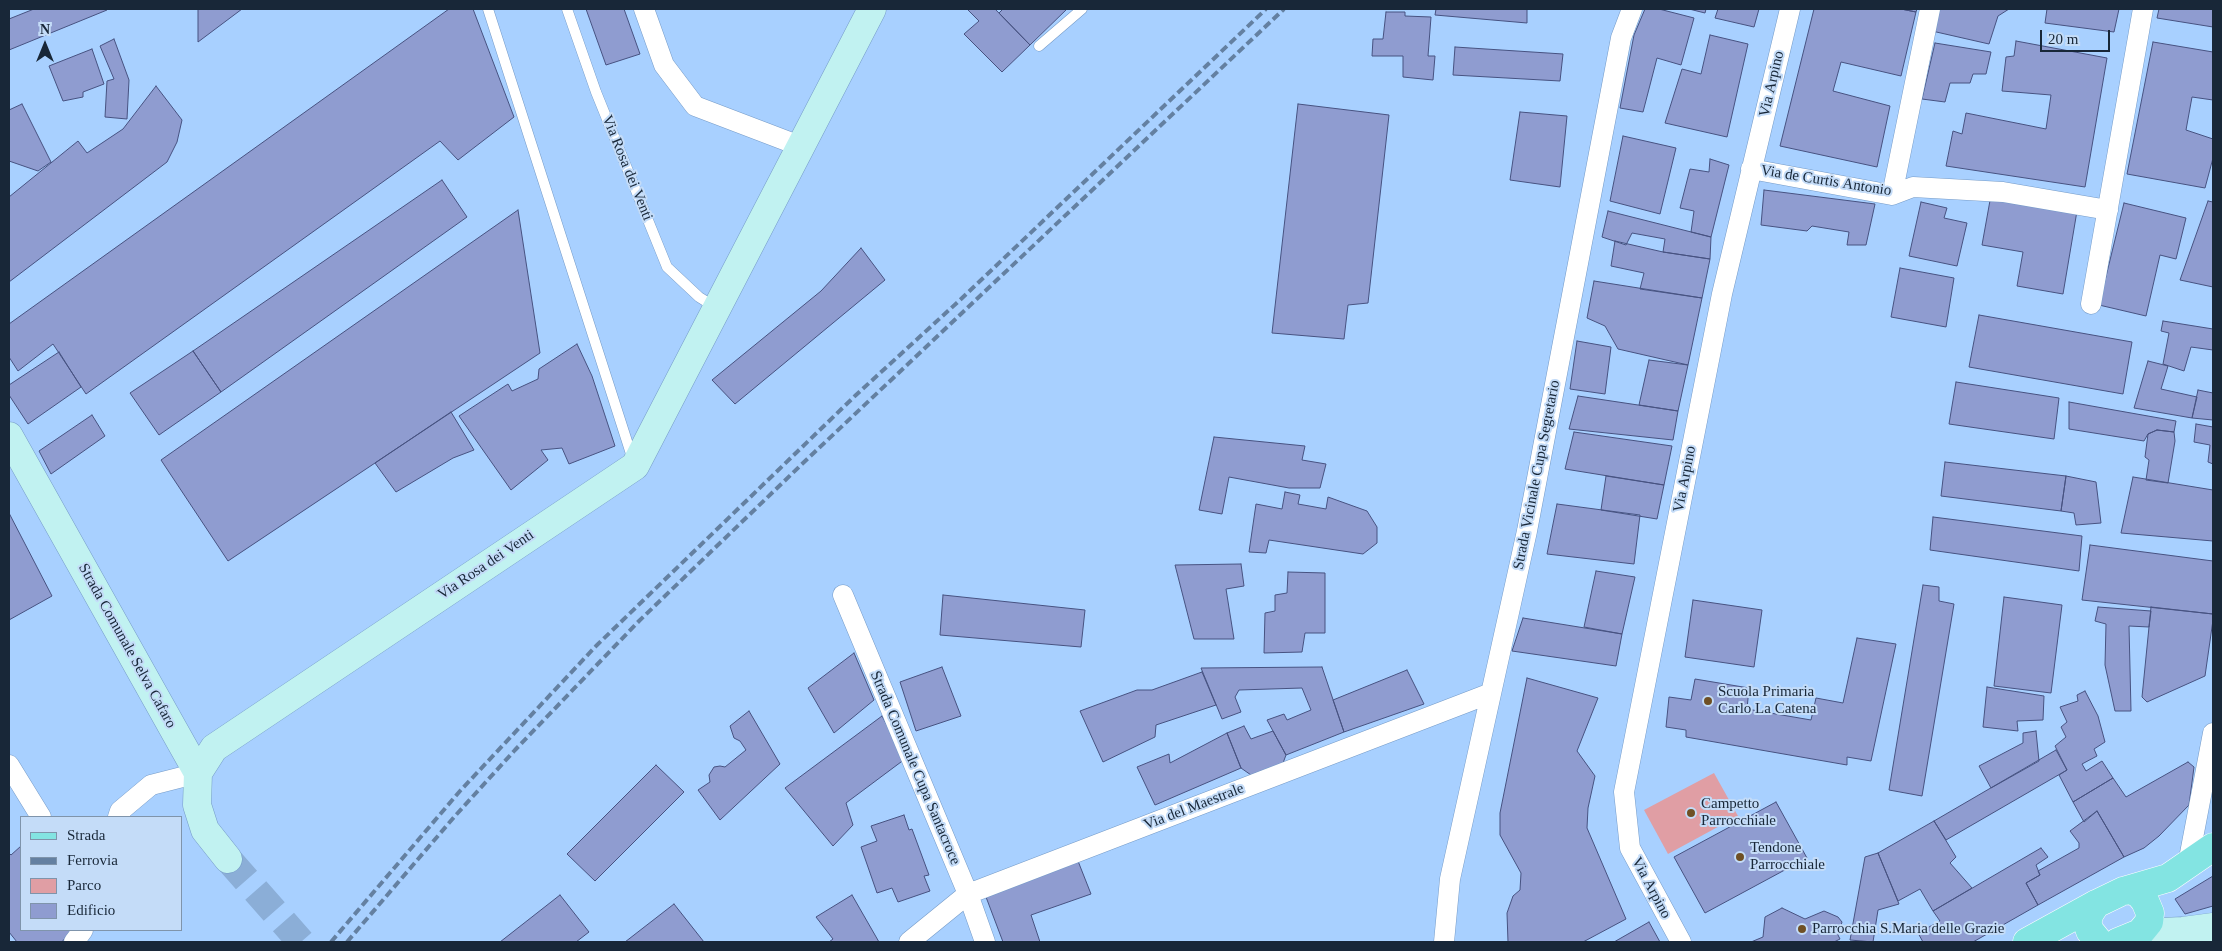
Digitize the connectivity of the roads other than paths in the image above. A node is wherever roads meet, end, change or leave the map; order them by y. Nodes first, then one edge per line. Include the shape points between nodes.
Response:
1 (488, 9) edge
2 (567, 9) edge
3 (644, 9) edge
4 (872, 9) edge
5 (1082, 9) edge
6 (1632, 9) edge
7 (1790, 9) edge
8 (1930, 9) edge
9 (2143, 9) edge
10 (1038, 46) dead end
11 (800, 146) junction
12 (1751, 169) junction
13 (1892, 195) junction
14 (2108, 210) junction
15 (2091, 304) dead end
16 (716, 308) junction
17 (9, 436) edge
18 (635, 466) junction
19 (843, 595) dead end
20 (1491, 693) junction
21 (2213, 733) edge
22 (9, 765) edge
23 (198, 772) junction
24 (40, 816) edge
25 (118, 816) edge
26 (2213, 848) edge
27 (228, 859) tunnel mouth
28 (2178, 871) junction
29 (2127, 890) junction
30 (968, 894) junction
31 (2096, 904) junction
32 (2139, 925) edge
33 (2202, 928) edge
34 (82, 931) edge
35 (2045, 939) edge
36 (74, 942) edge
37 (909, 942) edge
38 (985, 942) edge
39 (1444, 942) edge
40 (1680, 942) edge
41 (2098, 942) edge

1 - 18 lane
2 - 16 lane, Via Rosa dei Venti via 596,92 666,267
3 - 11 street via 664,65 695,106
4 - 11 street, Via Rosa dei Venti
5 - 10 lane
6 - 20 street, Strada Vicinale Cupa Segretario via 1620,38 1527,531
7 - 12 street, Via Arpino
8 - 13 street
9 - 14 street
11 - 16 street, Via Rosa dei Venti
12 - 13 street, Via de Curtis Antonio
12 - 40 street, Via Arpino via 1722,294 1624,792 1630,848
13 - 14 street, Via de Curtis Antonio via 1913,187 2004,192
14 - 15 street
16 - 18 street, Via Rosa dei Venti
17 - 23 street, Strada Comunale Selva Cafaro
18 - 23 street, Via Rosa dei Venti via 214,748
19 - 30 street, Strada Comunale Cupa Santacroce
20 - 30 street, Via del Maestrale
20 - 39 street, Strada Vicinale Cupa Segretario via 1450,879
21 - 28 street
22 - 24 street
23 - 25 street via 151,785
23 - 27 street via 197,805 205,830
26 - 28 main road
28 - 29 main road
28 - 32 main road
29 - 31 main road
29 - 32 main road via 2139,894
30 - 37 street, Via del Maestrale
30 - 38 street, Strada Comunale Cupa Santacroce
31 - 35 main road
31 - 41 main road via 2087,922
32 - 33 street
34 - 36 street

